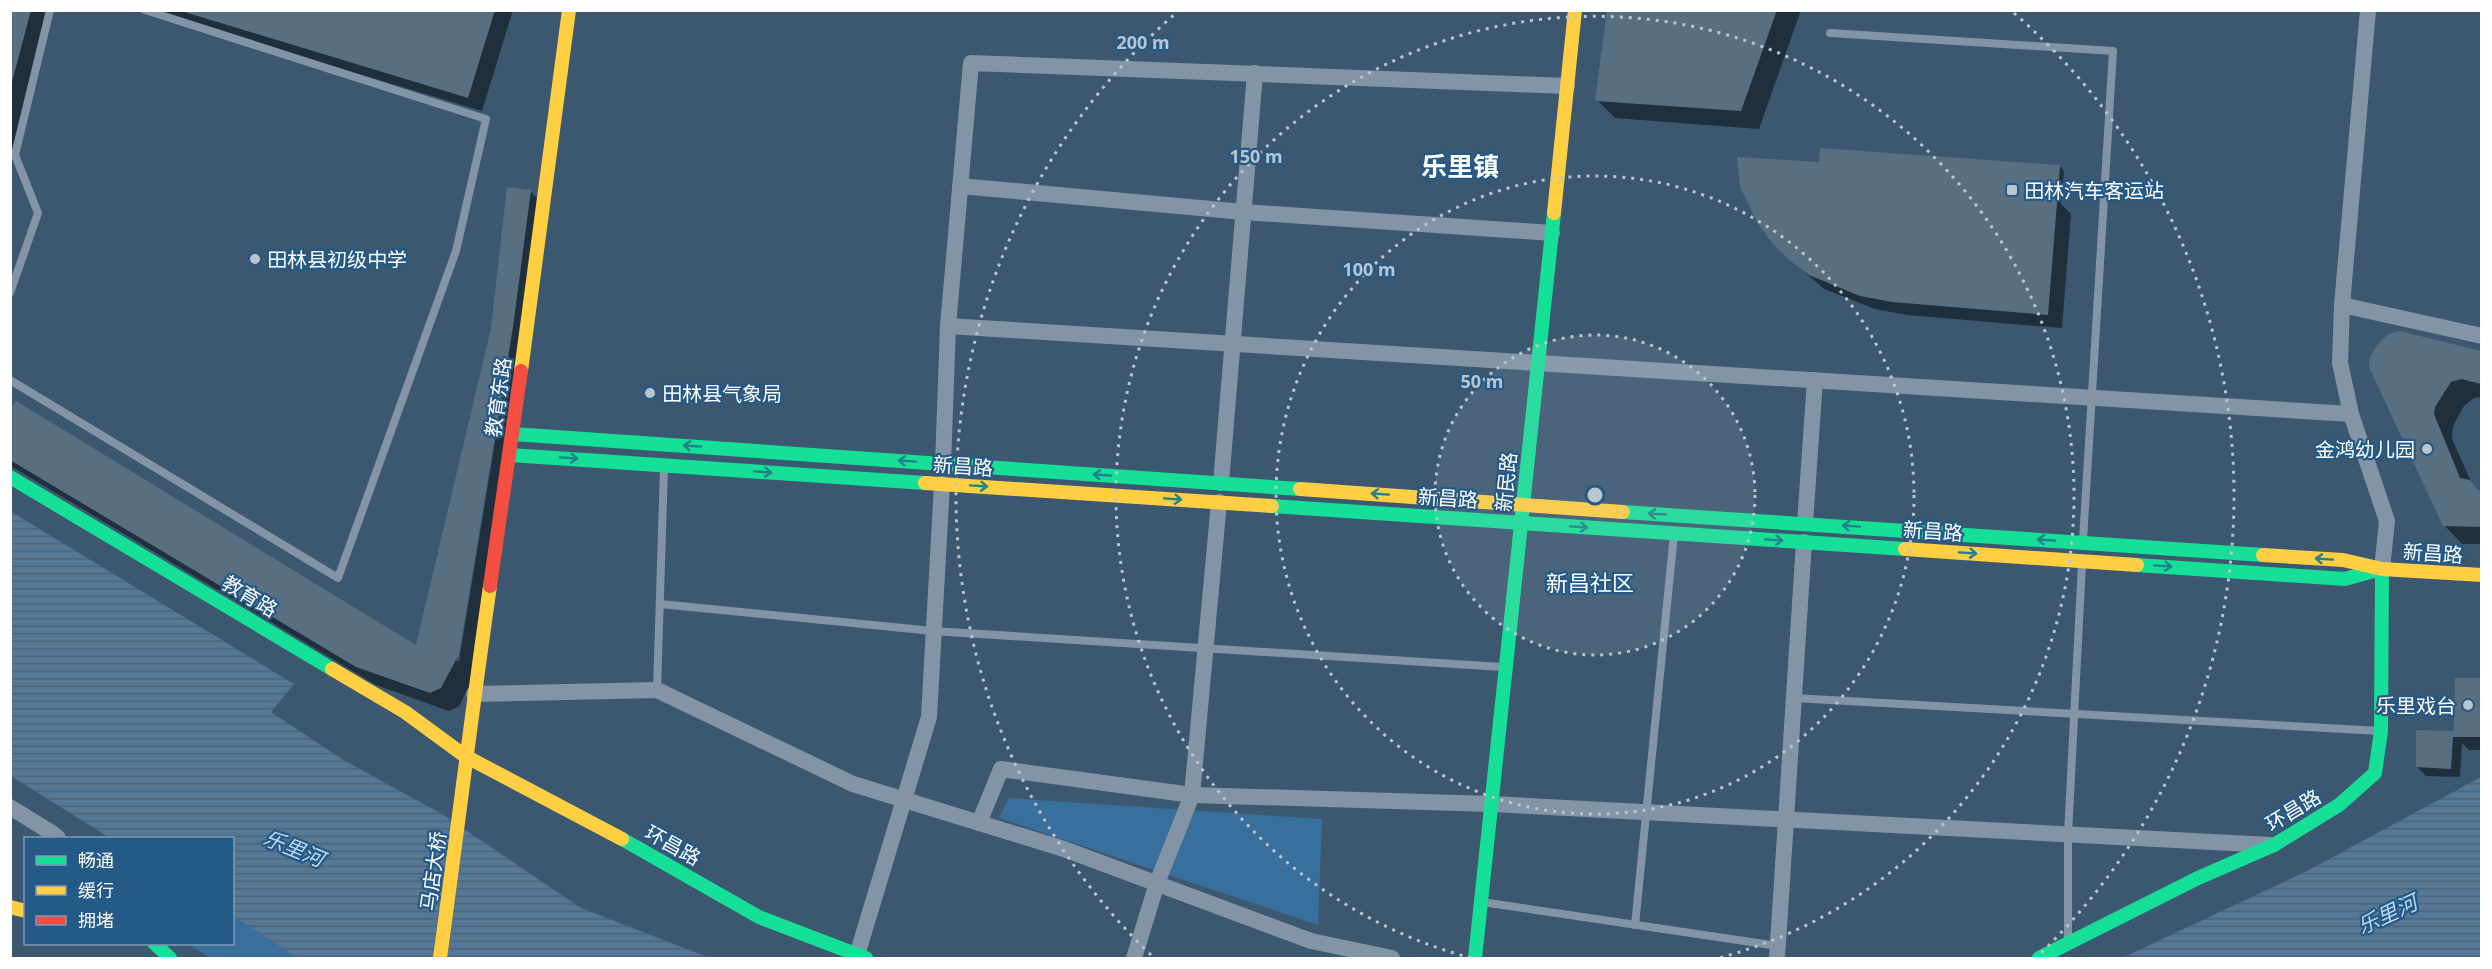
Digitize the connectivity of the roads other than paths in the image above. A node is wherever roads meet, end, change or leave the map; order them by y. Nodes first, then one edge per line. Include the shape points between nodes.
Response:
1 (50, 10) edge
2 (145, 10) edge
3 (569, 10) edge
4 (1575, 10) edge
5 (2368, 10) edge
6 (1830, 33) dead end
7 (1255, 73) junction
8 (1567, 86) junction
9 (960, 186) junction
10 (1244, 212) junction
11 (1552, 232) junction
12 (10, 293) edge
13 (2342, 305) junction
14 (948, 326) junction
15 (2481, 336) edge
16 (1234, 344) junction
17 (1539, 363) junction
18 (10, 380) edge
19 (1815, 380) junction
20 (2090, 398) junction
21 (2350, 414) junction
22 (513, 434) junction
23 (510, 454) junction
24 (943, 464) junction
25 (664, 465) junction
26 (10, 477) edge
27 (1221, 483) junction
28 (942, 484) junction
29 (1219, 502) junction
30 (1522, 504) junction
31 (1521, 523) junction
32 (1805, 523) junction
33 (1674, 533) junction
34 (1804, 542) junction
35 (2083, 542) junction
36 (2082, 560) junction
37 (2382, 569) junction
38 (2481, 575) edge
39 (660, 604) junction
40 (933, 631) junction
41 (1206, 650) junction
42 (1506, 668) junction
43 (657, 690) junction
44 (474, 694) junction
45 (1794, 698) junction
46 (2074, 714) junction
47 (2381, 731) junction
48 (465, 756) junction
49 (464, 788) joint
50 (1192, 795) junction
51 (906, 800) junction
52 (1491, 804) junction
53 (10, 807) edge
54 (1648, 812) junction
55 (1786, 819) junction
56 (979, 823) junction
57 (2068, 834) junction
58 (57, 837) edge
59 (2274, 845) junction
60 (1157, 883) junction
61 (1481, 902) junction
62 (1635, 925) junction
63 (156, 945) edge
64 (2068, 945) junction
65 (1777, 952) edge
66 (862, 957) edge
67 (170, 958) edge
68 (440, 958) edge
69 (1134, 958) edge
70 (1392, 958) edge
71 (1475, 958) edge
72 (2039, 958) edge

1 - 12 lane via 15,155 38,213
2 - 18 lane via 486,118 456,251 338,578
3 - 22 street, 教育东路
4 - 8 street, 新民路
5 - 13 street
6 - 20 lane via 2113,51
7 - 8 street
7 - 9 street via 970,63
7 - 10 street
8 - 11 street, 新民路
9 - 10 street
9 - 14 street
10 - 11 street
10 - 16 street
11 - 17 street, 新民路
13 - 15 street
13 - 21 street via 2340,363
14 - 16 street
14 - 24 street
16 - 17 street
16 - 27 street
17 - 19 street
17 - 30 street, 新民路
19 - 20 street
19 - 32 street
20 - 21 street
20 - 35 lane
21 - 37 street via 2386,521
22 - 23 street, 教育东路
24 -> 22 street, 新昌路
23 -> 25 street, 新昌路
23 - 44 street, 教育东路
27 -> 24 street, 新昌路
25 -> 28 street, 新昌路
25 - 39 lane
26 - 48 street, 教育路 via 405,712
30 -> 27 street, 新昌路
28 -> 29 street, 新昌路
28 - 40 street
29 - 31 street, 新昌路
29 - 41 street
30 - 31 street, 新民路
32 -> 30 street, 新昌路
31 -> 33 street, 新昌路
31 - 42 street, 新民路
35 -> 32 street, 新昌路
33 -> 34 street, 新昌路
33 - 54 lane
34 -> 36 street, 新昌路
34 - 45 street
37 -> 35 street, 新昌路 via 2343,560
36 -> 37 street, 新昌路 via 2345,579
36 - 46 lane
37 - 38 street, 新昌路
37 - 47 street, 环昌路
39 - 40 lane
39 - 43 lane
40 - 41 lane
40 - 51 street via 929,717
41 - 42 lane
41 - 50 street
42 - 52 street, 新民路
43 - 44 street
43 - 51 street via 853,784
44 - 48 street, 教育东路
45 - 46 lane
45 - 55 street
46 - 47 lane
46 - 57 lane
47 - 59 street, 环昌路 via 2375,773 2339,805
48 - 49 street, 教育东路
48 - 66 street, 环昌路 via 759,916
49 - 68 street, 马店大桥
50 - 52 street
50 - 56 street via 1001,769
50 - 60 street
51 - 56 street
51 - 66 street
52 - 54 street
52 - 61 street, 新民路
53 - 58 street
54 - 55 street
54 - 62 lane
55 - 57 street
55 - 65 street
56 - 60 street
57 - 59 street
57 - 64 lane
59 - 64 street, 环昌路 via 2198,878
60 - 69 street
60 - 70 street via 1311,941
61 - 62 lane
61 - 71 street, 新民路
62 - 65 lane
63 - 67 street
64 - 72 street, 环昌路

